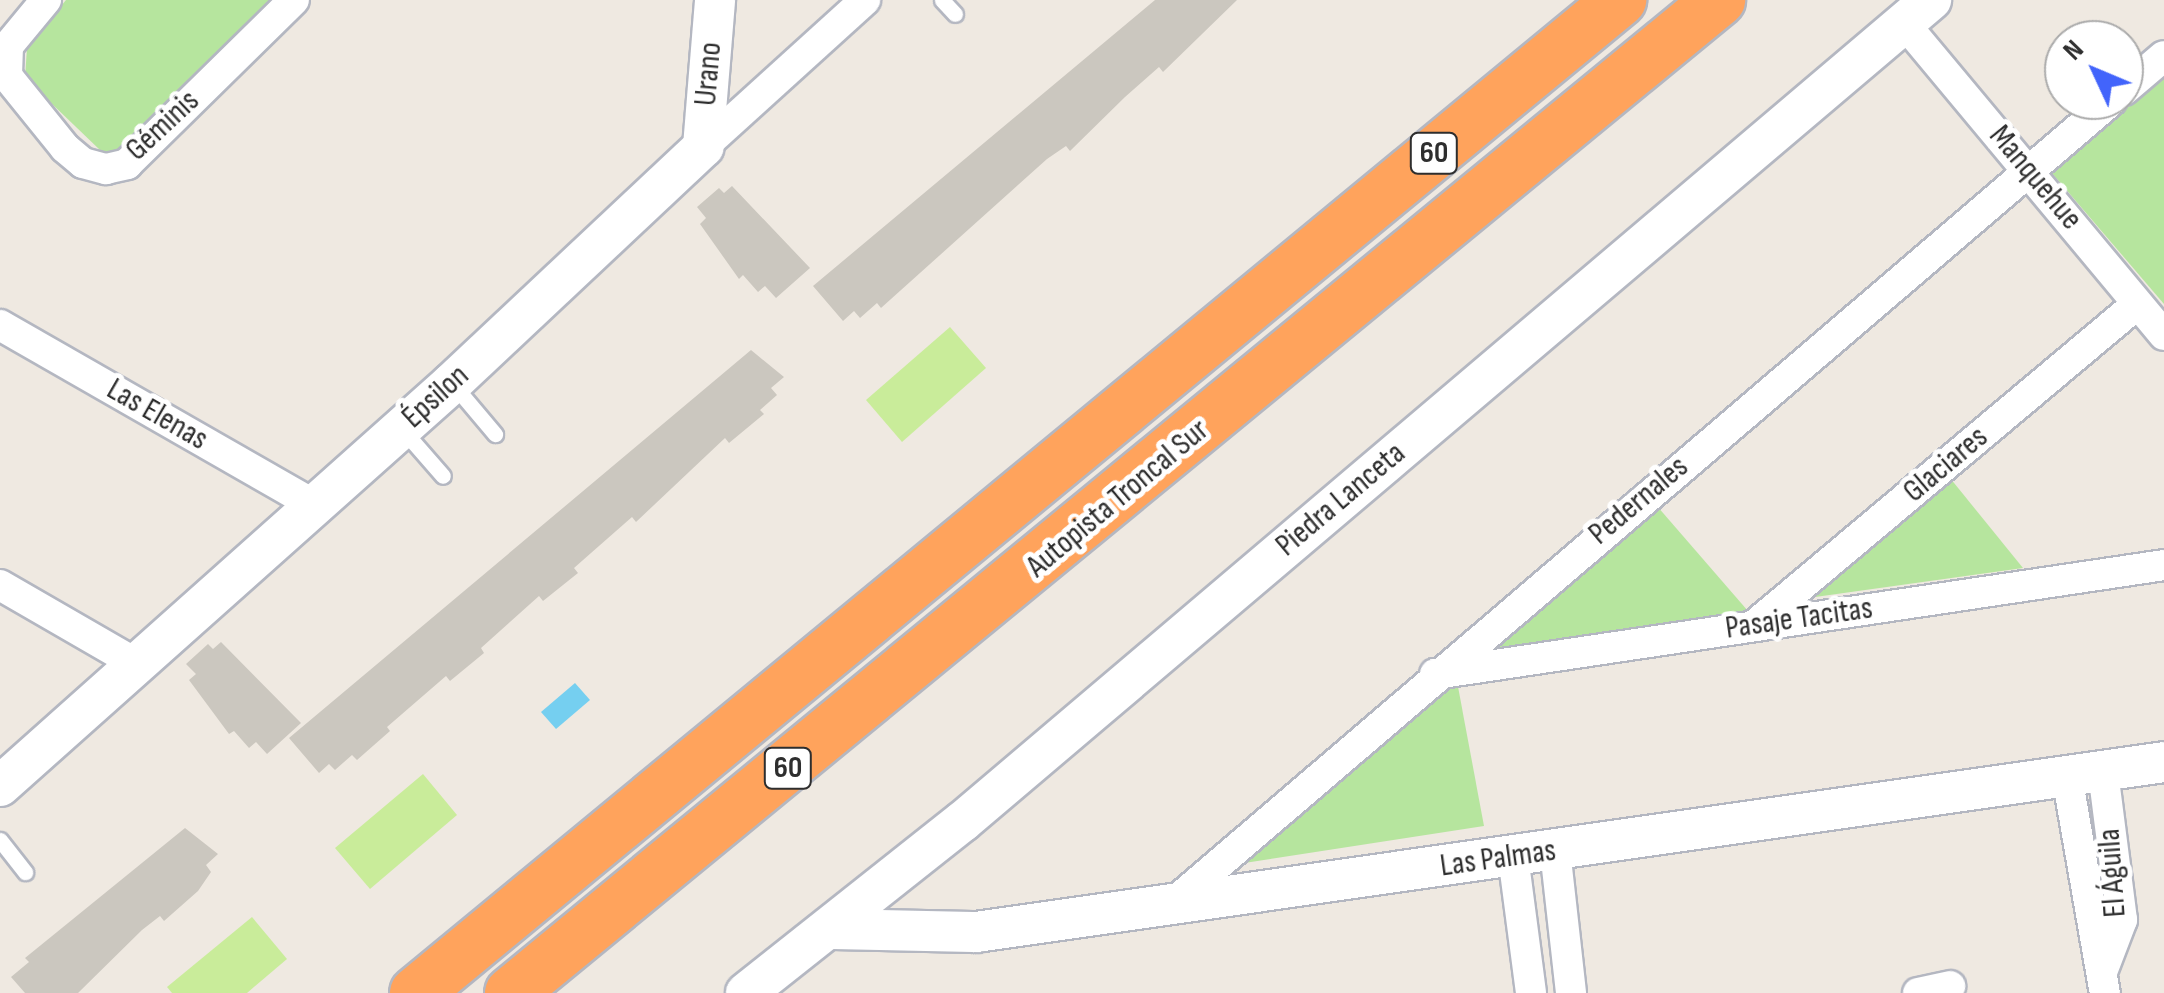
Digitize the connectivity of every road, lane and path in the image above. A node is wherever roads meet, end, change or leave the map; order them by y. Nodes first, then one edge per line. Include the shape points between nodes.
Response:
1 (46, 0) edge
2 (294, 0) edge
3 (715, 0) edge
4 (865, 0) edge
5 (942, 0) edge
6 (1566, 0) edge
7 (1620, 0) edge
8 (1719, 0) edge
9 (1917, 12) edge
10 (955, 14) dead end
11 (2164, 56) edge
12 (2144, 73) edge
13 (2089, 120) edge
14 (703, 147) junction
15 (2030, 170) junction
16 (2137, 304) junction
17 (1248, 306) junction
18 (0, 325) edge
19 (2164, 335) edge
20 (452, 384) junction
21 (402, 429) junction
22 (495, 434) dead end
23 (443, 476) dead end
24 (314, 505) junction
25 (2164, 565) edge
26 (0, 585) edge
27 (1755, 625) junction
28 (137, 664) junction
29 (1434, 674) junction
30 (2164, 762) edge
31 (2085, 774) junction
32 (0, 786) edge
33 (0, 840) edge
34 (1555, 850) junction
35 (1513, 856) junction
36 (25, 872) dead end
37 (1170, 907) junction
38 (830, 929) junction
39 (2103, 983) edge
40 (1950, 986) dead end
41 (1914, 992) edge
42 (416, 993) edge
43 (512, 993) edge
44 (746, 993) edge
45 (1531, 993) edge
46 (1571, 993) edge

1 - 2 street, Géminis via 8,46 7,76 65,148 106,169 127,164
3 - 14 street, Urano
4 - 14 street, Épsilon
5 - 10 lane
6 - 17 highway
7 - 17 highway, Autopista Troncal Sur / 60
8 - 43 highway, Autopista Troncal Sur / 60
9 - 15 street, Manquehue
9 - 38 street, Piedra Lanceta
11 - 12 street
13 - 15 street, Pedernales
14 - 20 street, Épsilon
15 - 16 street, Manquehue
15 - 29 street, Pedernales
16 - 19 street, Manquehue
16 - 27 street, Glaciares
17 - 42 highway, Autopista Troncal Sur / 60
18 - 24 street, Las Elenas
20 - 21 street, Épsilon
20 - 22 lane
21 - 23 lane
21 - 24 street, Épsilon
24 - 28 street, Épsilon
25 - 27 street, Pasaje Tacitas
26 - 28 street
27 - 29 street, Pasaje Tacitas
28 - 32 street, Épsilon
29 - 37 street, Pedernales
30 - 31 street, Las Palmas
31 - 34 street, Las Palmas
31 - 39 street, El Águila via 2122,920
33 - 36 lane
34 - 35 street, Las Palmas
34 - 46 street
35 - 37 street, Las Palmas
35 - 45 street
37 - 38 street, Las Palmas via 976,932
38 - 44 street, Piedra Lanceta
40 - 41 street

